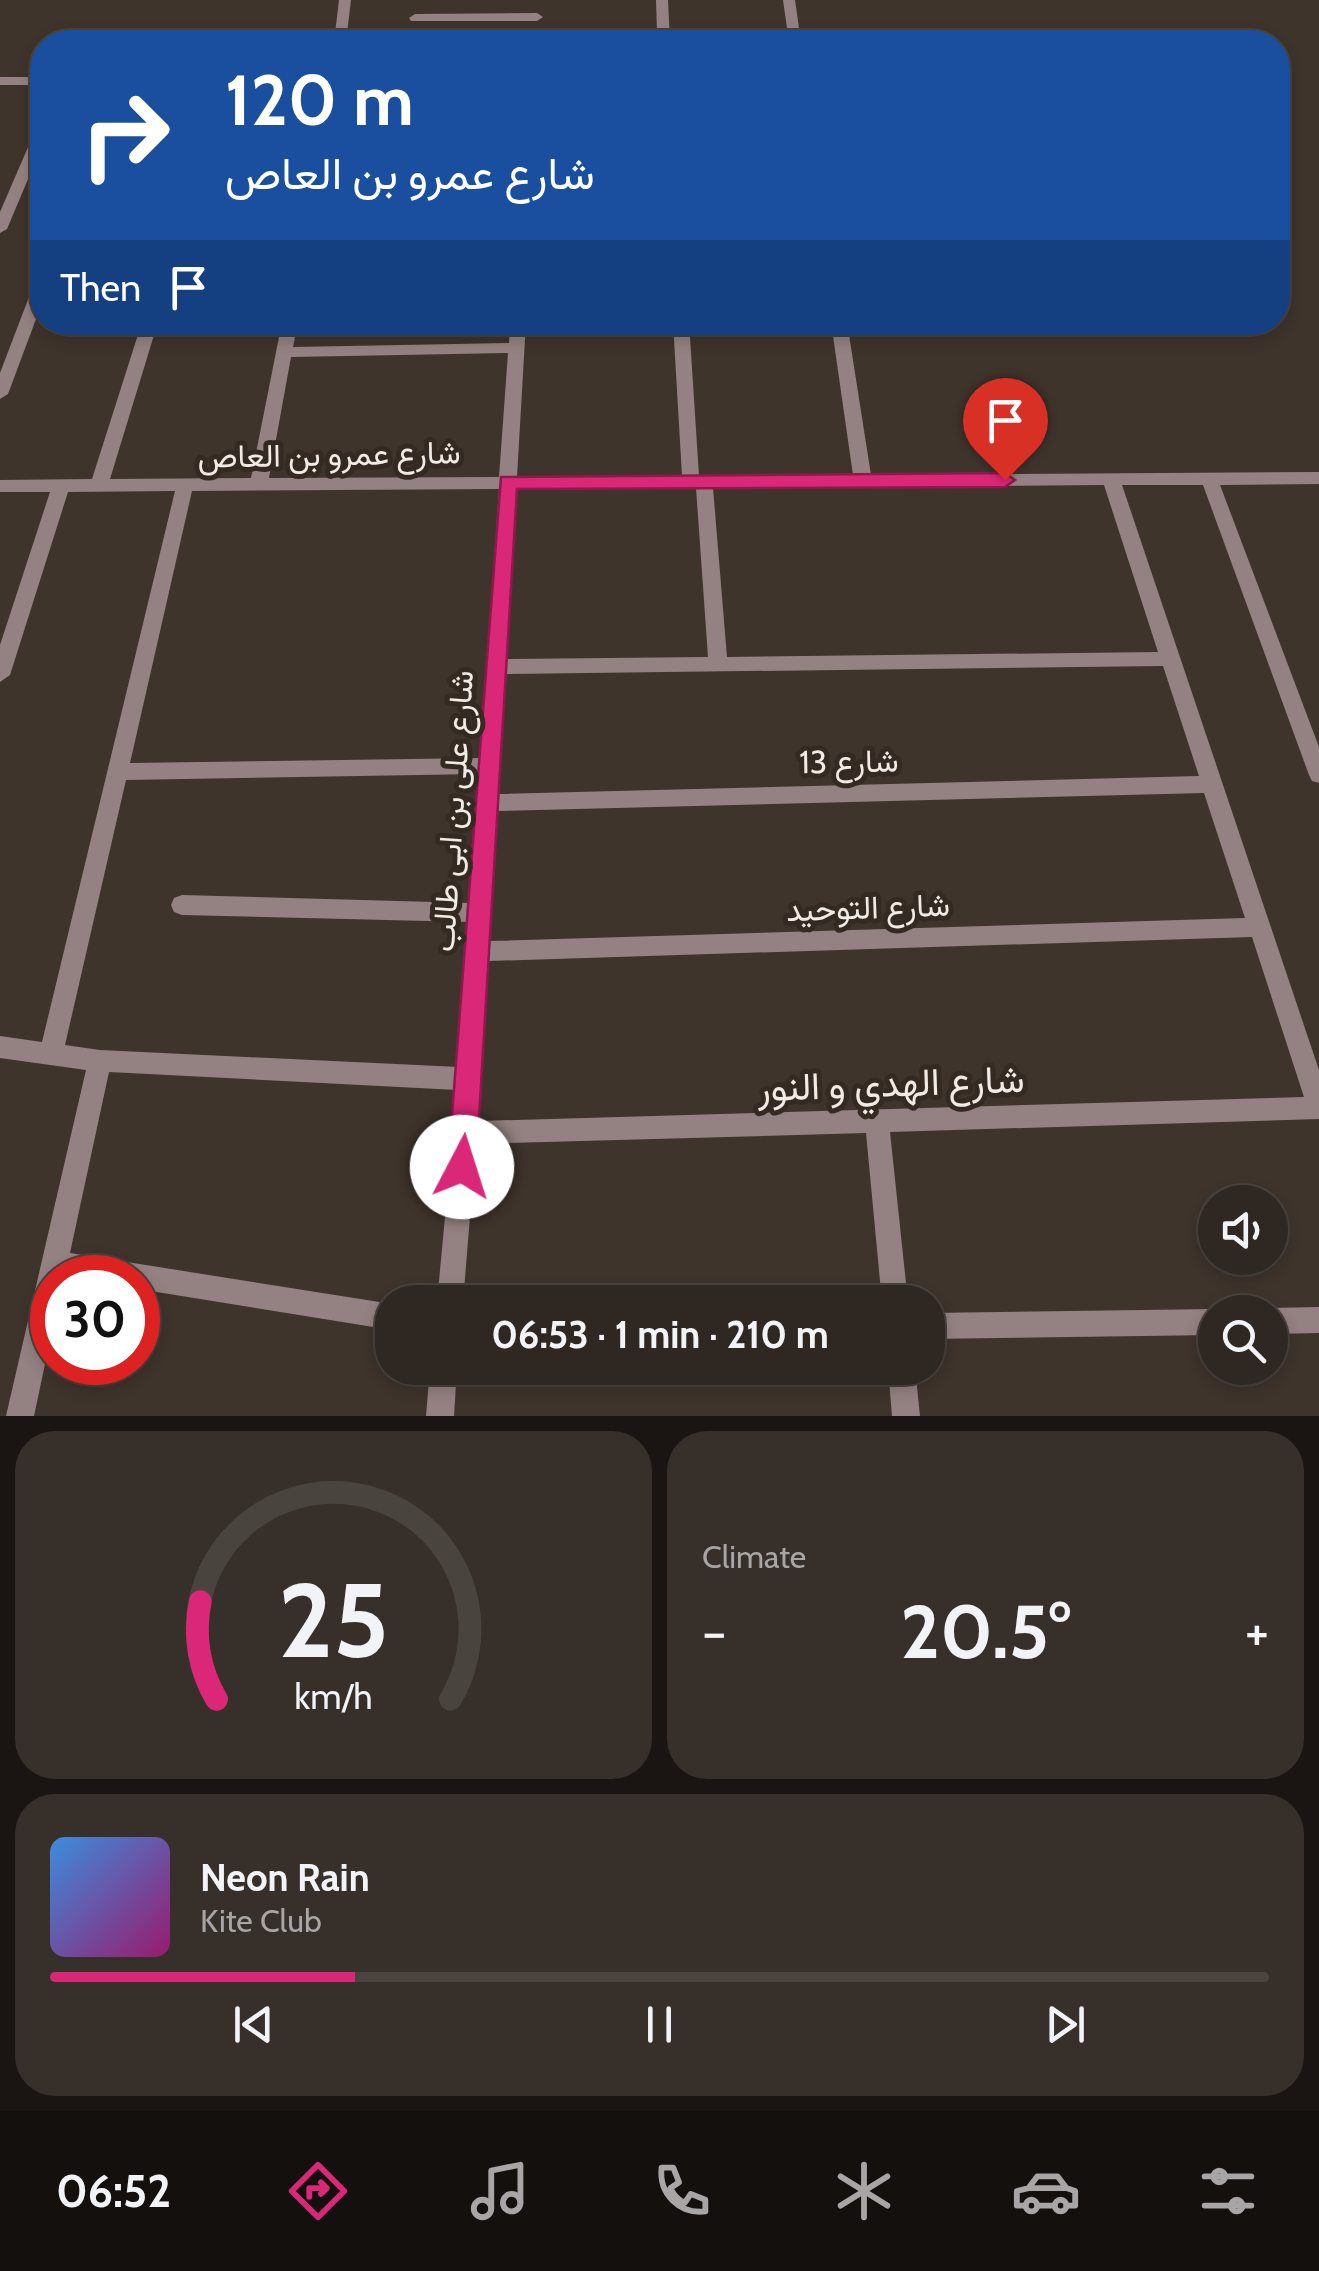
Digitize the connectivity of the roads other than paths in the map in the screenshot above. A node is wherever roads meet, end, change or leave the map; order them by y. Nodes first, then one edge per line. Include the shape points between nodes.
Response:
1 (345, 0) edge
2 (538, 0) edge
3 (662, 0) edge
4 (789, 0) edge
5 (537, 17) junction
6 (415, 18) dead end
7 (341, 30) edge
8 (536, 30) edge
9 (664, 30) edge
10 (794, 30) edge
11 (30, 80) edge
12 (0, 81) edge
13 (30, 160) edge
14 (0, 229) edge
15 (30, 315) edge
16 (146, 335) edge
17 (287, 335) edge
18 (517, 335) edge
19 (682, 335) edge
20 (841, 335) edge
21 (516, 348) junction
22 (284, 352) junction
23 (0, 394) edge
24 (1319, 478) edge
25 (863, 480) junction
26 (1111, 480) junction
27 (1210, 480) junction
28 (698, 481) junction
29 (508, 482) junction
30 (259, 484) junction
31 (99, 485) junction
32 (185, 485) junction
33 (0, 486) edge
34 (61, 486) junction
35 (1170, 660) junction
36 (718, 664) junction
37 (496, 667) junction
38 (0, 675) edge
39 (490, 766) junction
40 (118, 772) junction
41 (1319, 775) edge
42 (1212, 784) junction
43 (488, 802) junction
44 (182, 905) dead end
45 (480, 913) junction
46 (1259, 927) junction
47 (478, 951) junction
48 (0, 1047) edge
49 (51, 1054) junction
50 (100, 1061) junction
51 (470, 1079) junction
52 (1319, 1107) edge
53 (877, 1120) junction
54 (465, 1133) junction
55 (56, 1255) edge
56 (160, 1281) edge
57 (452, 1285) edge
58 (893, 1285) edge
59 (375, 1314) edge
60 (1319, 1320) edge
61 (1288, 1321) edge
62 (1198, 1322) edge
63 (945, 1326) edge
64 (30, 1371) edge
65 (443, 1385) edge
66 (903, 1385) edge
67 (20, 1416) edge
68 (440, 1416) edge
69 (906, 1416) edge

1 - 7 street
2 - 5 street
3 - 9 street
4 - 10 street
5 - 6 street
5 - 8 street
11 - 12 street
13 - 14 street
15 - 23 street
16 - 31 street
17 - 22 street
18 - 21 street, شارع على بن ابى طالب
19 - 28 street
20 - 25 street
21 - 22 street
21 - 29 street, شارع على بن ابى طالب
22 - 30 street
24 - 27 street, شارع عمرو بن العاص
25 - 26 street, شارع عمرو بن العاص
25 - 28 street, شارع عمرو بن العاص
26 - 27 street, شارع عمرو بن العاص
26 - 35 street
27 - 41 street
28 - 29 street, شارع عمرو بن العاص
28 - 36 street
29 - 30 street, شارع عمرو بن العاص
29 - 37 street, شارع على بن ابى طالب
30 - 32 street, شارع عمرو بن العاص
31 - 32 street, شارع عمرو بن العاص
31 - 34 street, شارع عمرو بن العاص
32 - 40 street
33 - 34 street, شارع عمرو بن العاص
34 - 38 street
35 - 36 street
35 - 42 street
36 - 37 street
37 - 39 street, شارع على بن ابى طالب
39 - 40 street
39 - 43 street, شارع على بن ابى طالب
40 - 49 street
42 - 43 street, شارع 13
42 - 46 street
43 - 45 street, شارع على بن ابى طالب
44 - 45 street
45 - 47 street, شارع على بن ابى طالب
46 - 47 street, شارع التوحيد
46 - 52 street
47 - 51 street, شارع على بن ابى طالب
48 - 49 street
49 - 50 street
50 - 51 street
50 - 55 street
51 - 54 street, شارع على بن ابى طالب
52 - 53 street, شارع الهدي و النور
53 - 54 street, شارع الهدي و النور
53 - 58 street
54 - 57 street, شارع على بن ابى طالب
56 - 59 street
60 - 61 street
62 - 63 street
64 - 67 street
65 - 68 street
66 - 69 street

